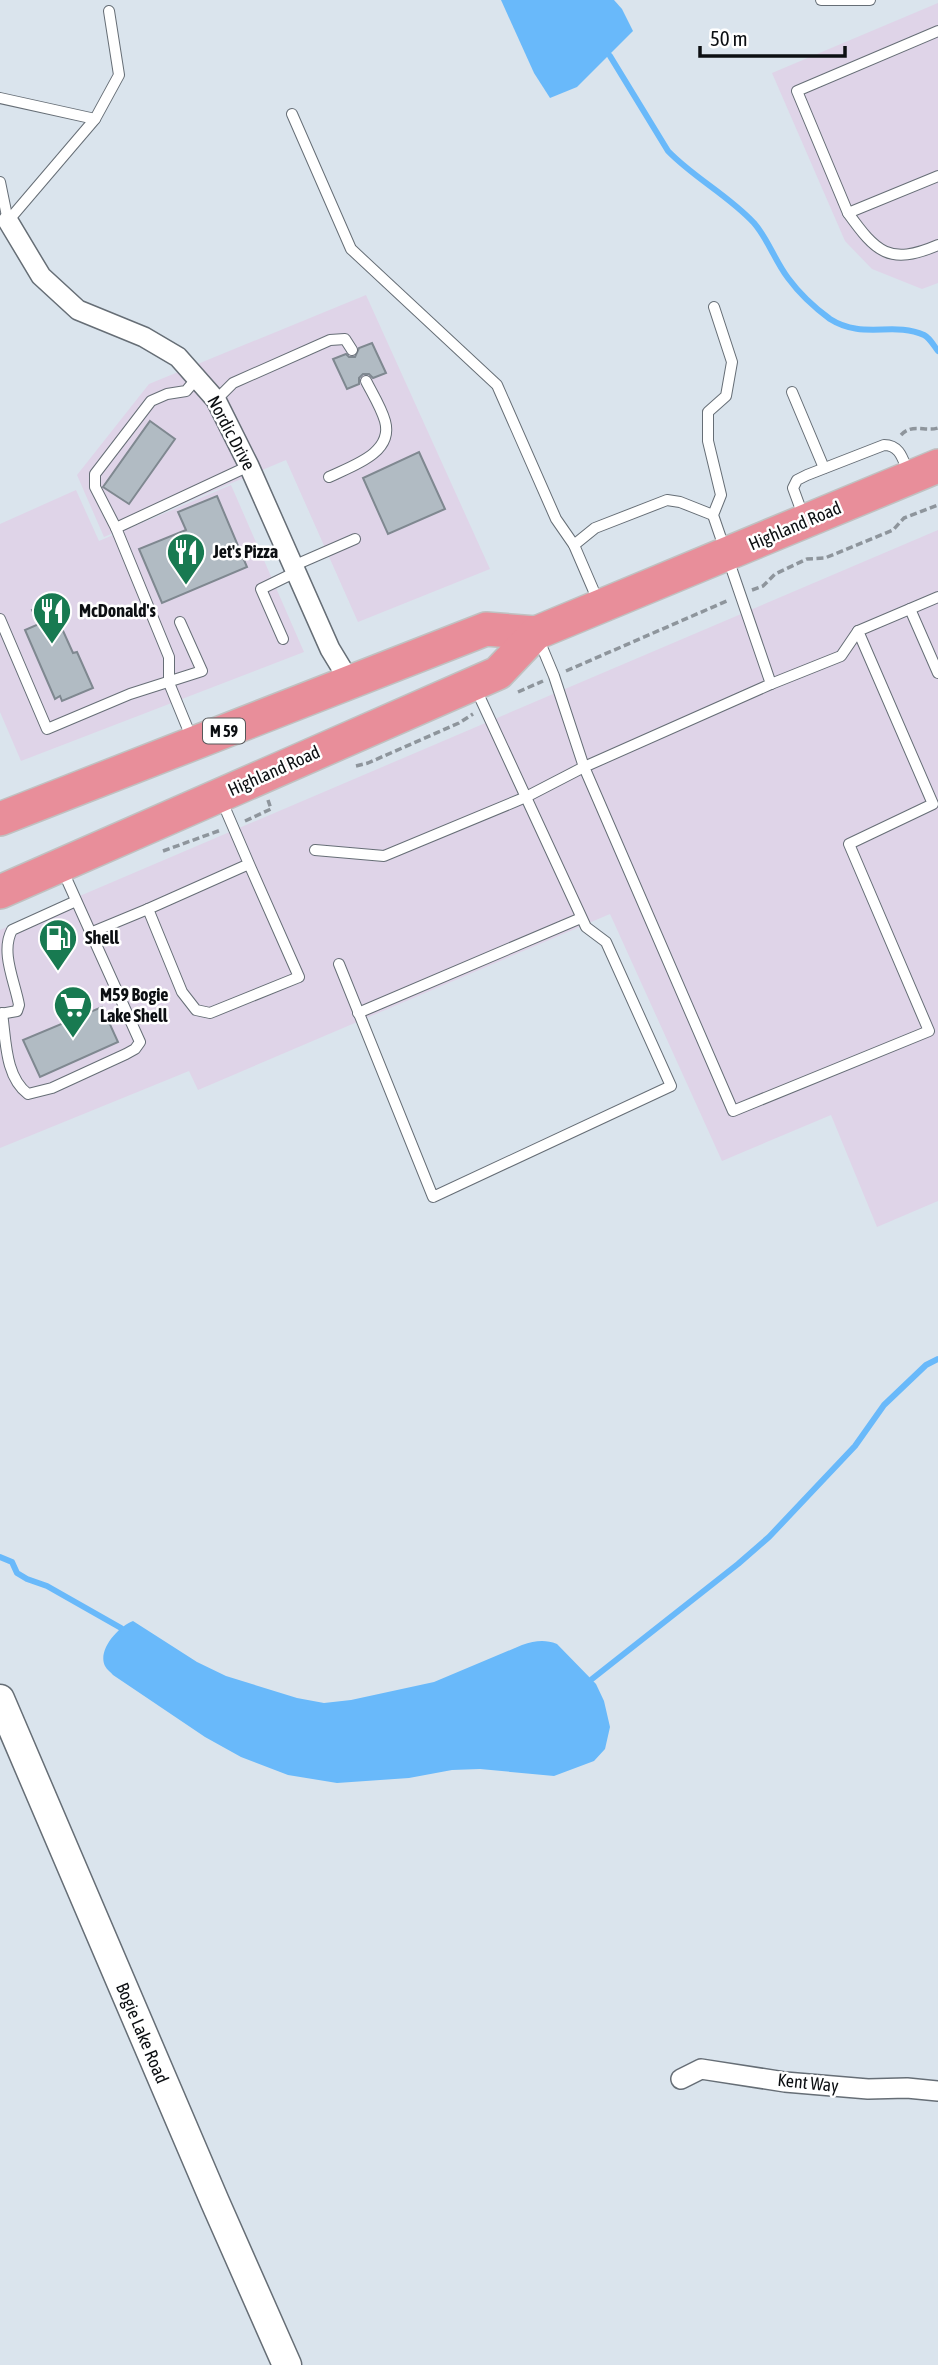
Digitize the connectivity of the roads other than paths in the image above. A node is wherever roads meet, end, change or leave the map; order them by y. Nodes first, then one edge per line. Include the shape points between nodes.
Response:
1 (821, 0) edge
2 (870, 0) edge
3 (109, 11) dead end
4 (938, 31) edge
5 (0, 98) edge
6 (292, 114) dead end
7 (95, 119) junction
8 (938, 176) edge
9 (0, 181) edge
10 (848, 213) junction
11 (8, 221) junction
12 (938, 245) edge
13 (714, 307) dead end
14 (352, 350) dead end
15 (197, 377) junction
16 (366, 381) dead end
17 (792, 392) dead end
18 (216, 400) junction
19 (249, 467) junction
20 (824, 468) junction
21 (924, 472) edge
22 (329, 477) dead end
23 (713, 515) junction
24 (806, 522) junction
25 (116, 528) junction
26 (355, 539) dead end
27 (573, 545) junction
28 (726, 555) junction
29 (295, 569) junction
30 (938, 597) edge
31 (601, 606) junction
32 (910, 609) junction
33 (0, 619) edge
34 (180, 622) dead end
35 (858, 631) junction
36 (536, 633) junction
37 (283, 639) dead end
38 (938, 673) edge
39 (350, 681) junction
40 (169, 683) junction
41 (474, 684) junction
42 (771, 684) junction
43 (360, 733) junction
44 (194, 743) junction
45 (584, 767) junction
46 (219, 796) junction
47 (526, 797) junction
48 (0, 819) edge
49 (316, 850) dead end
50 (250, 864) junction
51 (61, 865) junction
52 (0, 892) edge
53 (76, 901) junction
54 (148, 909) junction
55 (582, 918) junction
56 (90, 933) junction
57 (339, 964) dead end
58 (358, 1013) junction
59 (1, 1014) edge
60 (0, 1699) edge
61 (681, 2079) dead end
62 (938, 2091) edge
63 (287, 2365) edge

1 - 2 lane
3 - 7 lane via 119,75
4 - 10 lane via 797,91
5 - 7 lane
6 - 27 lane via 351,249 497,385 556,519
7 - 11 lane
8 - 10 lane
9 - 11 lane
10 - 12 lane via 866,237 891,254 900,257
11 - 15 street, Nordic Drive via 41,276 78,310 144,337 178,357
13 - 23 lane via 732,362 726,397 708,412 708,441 721,495
14 - 18 lane via 345,339 330,340 233,383
15 - 18 street, Nordic Drive
15 - 25 lane via 186,391 151,401 95,474 95,487
16 - 22 lane via 386,423 384,442 372,456
17 - 20 lane
18 - 19 street, Nordic Drive
19 - 25 lane
19 - 29 street, Nordic Drive
20 - 21 lane via 884,444 898,449
20 - 24 lane via 797,481 793,488
21 - 24 highway, Highland Road / M 59
23 - 27 lane via 667,500 595,528
23 - 28 lane
24 - 28 highway, Highland Road / M 59
25 - 40 lane via 169,657
26 - 29 lane
27 - 31 lane
28 - 31 highway, Highland Road / M 59
28 - 42 lane
29 - 37 lane via 261,589
29 - 39 street, Nordic Drive via 330,649
30 - 32 lane
31 - 36 highway, Highland Road / M 59
32 - 35 lane
32 - 38 lane
33 - 40 lane via 47,729
34 - 40 lane via 202,671
35 - 42 lane via 841,656
35 - 45 lane via 933,804 849,844 929,1031 733,1111
36 - 39 highway, Highland Road / M 59 via 486,629
36 - 41 highway, Highland Road / M 59 via 498,673
36 - 45 lane
39 - 43 highway via 365,699
39 - 44 highway, Highland Road / M 59
40 - 44 lane
41 - 43 highway, Highland Road / M 59
41 - 47 lane
42 - 45 lane
43 - 46 highway, Highland Road / M 59
44 - 48 highway, Highland Road / M 59
45 - 47 lane
46 - 50 lane
46 - 51 highway, Highland Road / M 59
47 - 49 lane via 384,856
47 - 55 lane
50 - 54 lane
50 - 54 lane via 299,977 210,1013 196,1010 182,992
51 - 52 highway, Highland Road / M 59
51 - 53 lane
53 - 56 lane
53 - 59 lane via 12,930 6,946 19,1005 17,1011
54 - 56 lane
55 - 58 lane
55 - 58 lane via 586,927 606,942 671,1086 433,1197
56 - 59 lane via 140,1042 135,1049 52,1088 28,1094 15,1081
57 - 58 lane
60 - 63 main road, Bogie Lake Road
61 - 62 street, Kent Way via 701,2069 785,2082

